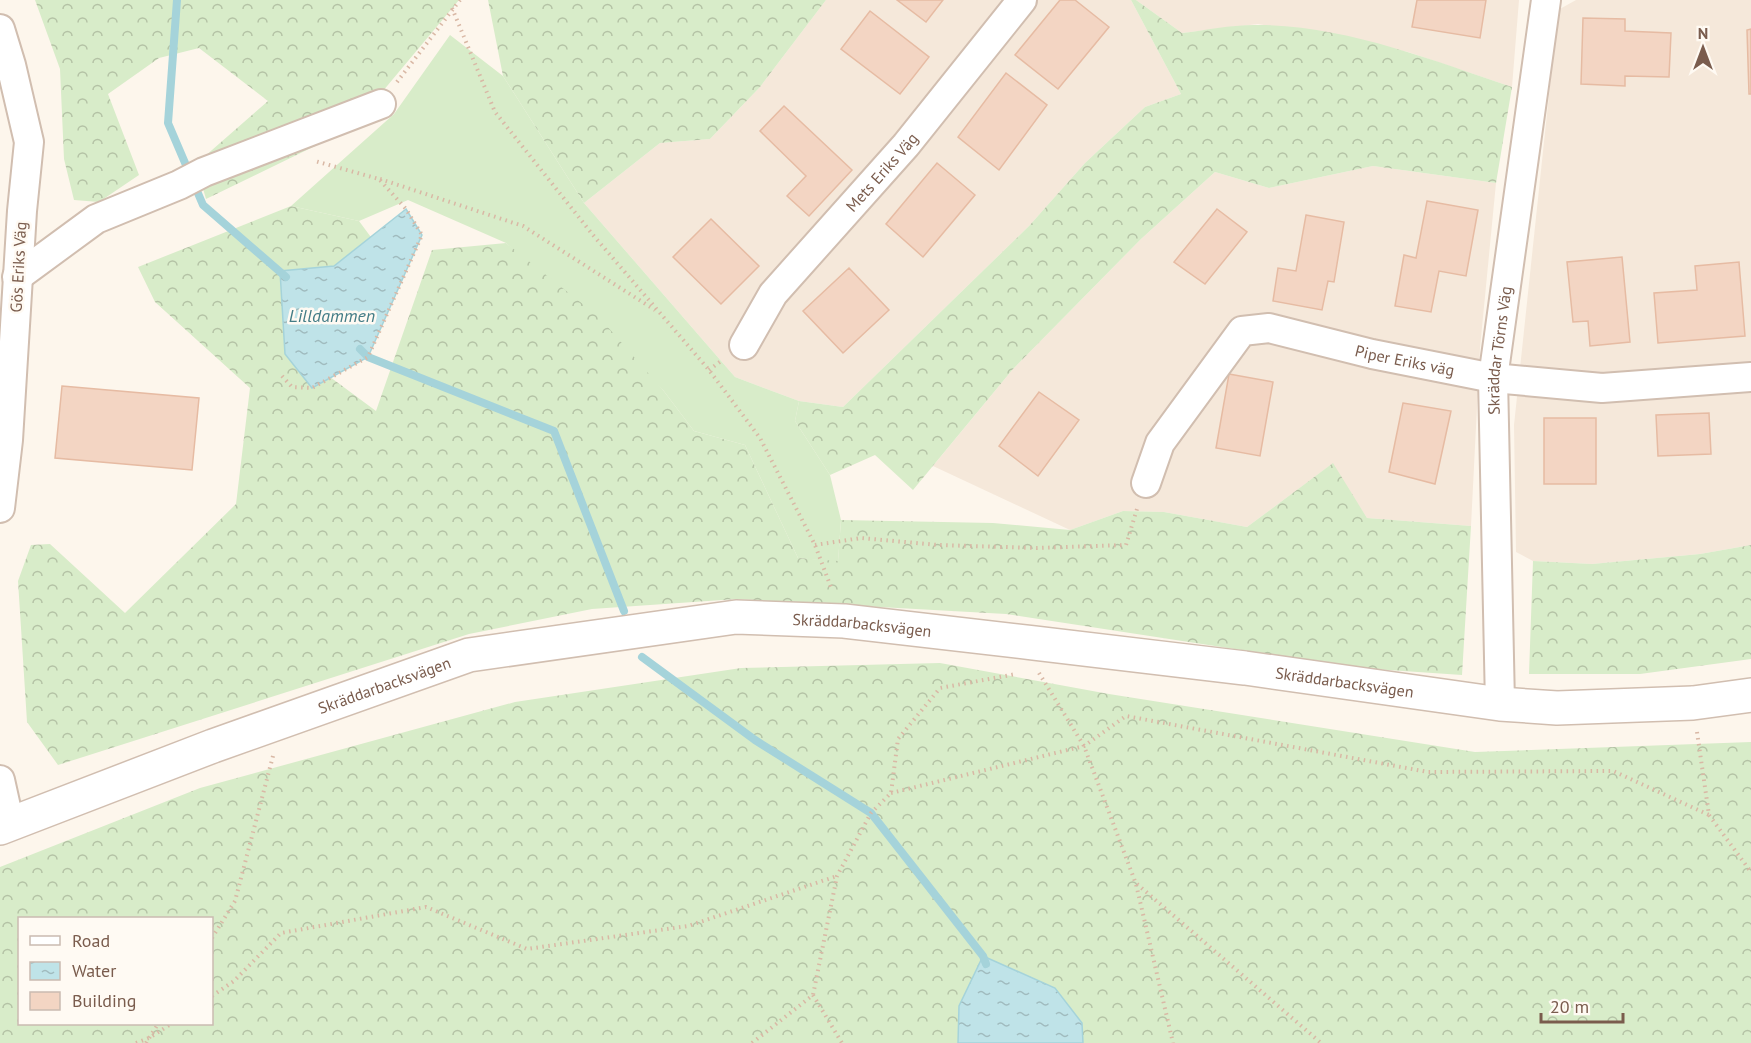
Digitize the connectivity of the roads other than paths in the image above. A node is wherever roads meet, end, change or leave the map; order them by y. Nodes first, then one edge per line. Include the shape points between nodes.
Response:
1 (1022, 0) edge
2 (1546, 0) edge
3 (0, 29) edge
4 (381, 104) road end
5 (11, 210) edge
6 (17, 278) junction
7 (744, 345) dead end
8 (1493, 378) junction
9 (1751, 378) edge
10 (1146, 483) road end
11 (0, 508) edge
12 (1751, 695) edge
13 (1500, 704) junction
14 (0, 780) edge
15 (5, 827) edge

1 - 7 street, Mets Eriks Väg via 906,145 774,294
2 - 8 street, Skräddar Törns Väg
3 - 5 street, Gös Eriks Väg via 29,142
4 - 6 street via 204,172 96,219
5 - 6 street, Gös Eriks Väg
6 - 11 street, Gös Eriks Väg
8 - 9 street, Piper Eriks väg via 1602,388
8 - 10 street, Piper Eriks väg via 1269,328 1242,331 1160,443
8 - 13 street, Skräddar Törns Väg
12 - 13 street, Skräddarbacksvägen via 1693,703 1557,708
13 - 15 street, Skräddarbacksvägen via 1245,668 1035,656 843,621 736,617 469,655 213,746
14 - 15 street

